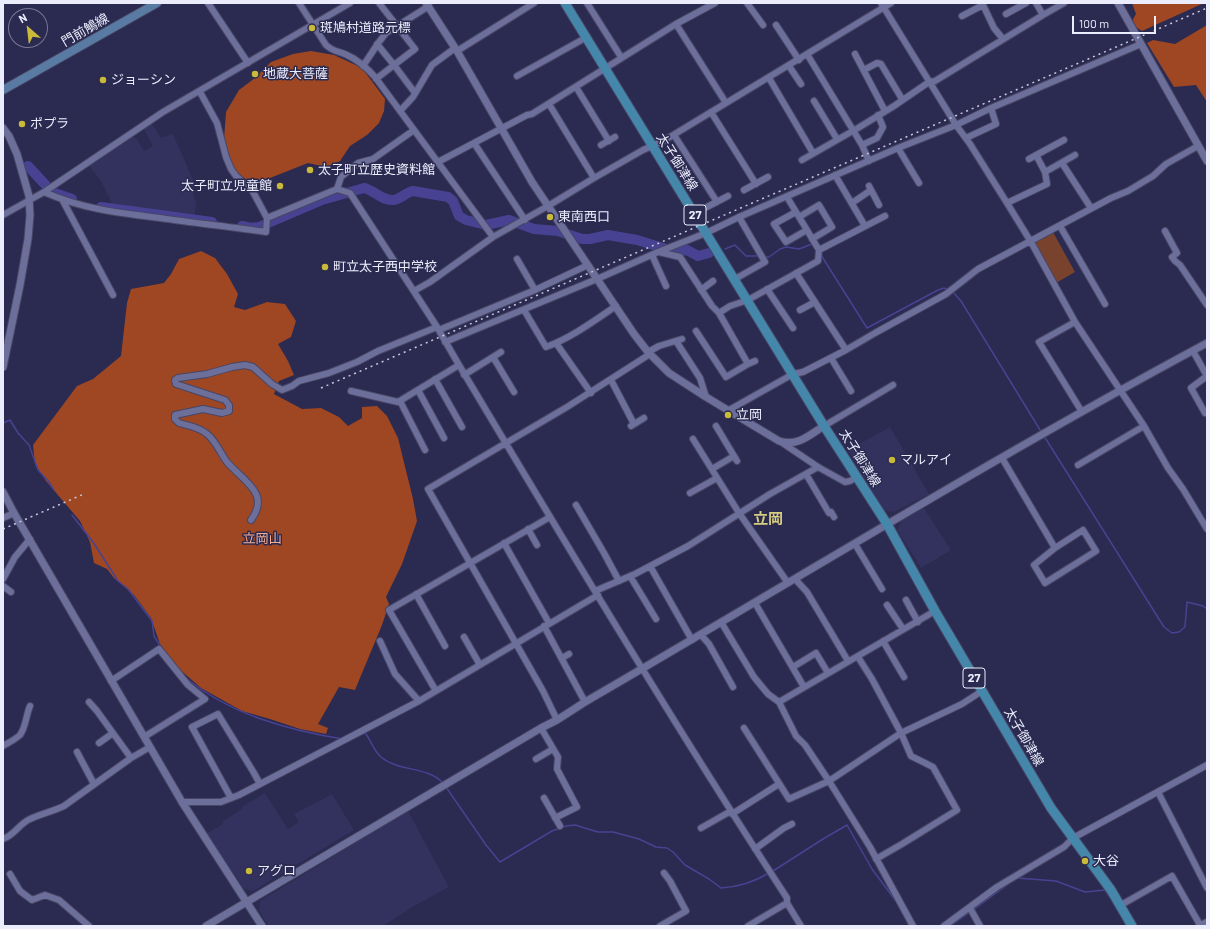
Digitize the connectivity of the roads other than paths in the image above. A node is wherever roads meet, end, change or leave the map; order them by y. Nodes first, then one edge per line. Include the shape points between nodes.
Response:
1 (157, 3) edge
2 (208, 3) edge
3 (299, 3) edge
4 (350, 3) edge
5 (380, 3) edge
6 (534, 3) edge
7 (565, 3) edge
8 (587, 3) edge
9 (715, 3) edge
10 (747, 3) edge
11 (892, 3) edge
12 (1026, 3) edge
13 (1036, 3) edge
14 (1064, 3) edge
15 (1118, 3) edge
16 (427, 5) edge
17 (883, 5) edge
18 (1006, 14) dead end
19 (1043, 14) junction
20 (962, 16) dead end
21 (313, 24) junction
22 (676, 24) junction
23 (763, 25) dead end
24 (776, 25) dead end
25 (398, 26) junction
26 (586, 37) junction
27 (1003, 39) junction
28 (377, 44) junction
29 (1141, 44) junction
30 (456, 50) junction
31 (808, 54) junction
32 (854, 54) dead end
33 (621, 57) junction
34 (799, 60) junction
35 (248, 63) junction
36 (394, 65) junction
37 (363, 66) junction
38 (789, 66) junction
39 (605, 68) junction
40 (864, 70) junction
41 (517, 76) dead end
42 (768, 78) junction
43 (376, 79) junction
44 (929, 82) junction
45 (801, 84) dead end
46 (576, 87) junction
47 (3, 90) edge
48 (200, 92) junction
49 (415, 94) junction
50 (902, 100) junction
51 (814, 101) dead end
52 (726, 103) junction
53 (550, 104) junction
54 (991, 108) junction
55 (400, 110) junction
56 (885, 111) junction
57 (711, 112) junction
58 (878, 115) junction
59 (956, 125) junction
60 (3, 128) edge
61 (502, 129) junction
62 (414, 130) junction
63 (853, 131) junction
64 (674, 135) junction
65 (966, 138) junction
66 (837, 139) junction
67 (1064, 140) dead end
68 (474, 143) junction
69 (601, 145) dead end
70 (862, 145) junction
71 (653, 146) junction
72 (1198, 146) junction
73 (898, 148) junction
74 (813, 153) junction
75 (1036, 155) junction
76 (1075, 156) dead end
77 (1029, 159) dead end
78 (802, 160) dead end
79 (869, 161) junction
80 (1207, 161) edge
81 (438, 162) junction
82 (1062, 163) junction
83 (1045, 172) junction
84 (835, 175) junction
85 (768, 177) dead end
86 (594, 178) junction
87 (919, 183) dead end
88 (756, 184) junction
89 (337, 189) junction
90 (47, 190) junction
91 (744, 190) dead end
92 (728, 196) dead end
93 (786, 197) junction
94 (29, 200) junction
95 (63, 201) junction
96 (717, 202) junction
97 (852, 203) junction
98 (1007, 203) junction
99 (548, 206) junction
100 (879, 206) dead end
101 (707, 207) dead end
102 (1091, 208) junction
103 (3, 215) edge
104 (797, 215) junction
105 (885, 216) dead end
106 (739, 217) junction
107 (267, 218) junction
108 (525, 220) junction
109 (865, 226) junction
110 (1060, 226) junction
111 (807, 230) junction
112 (1165, 231) dead end
113 (706, 233) junction
114 (493, 237) junction
115 (812, 239) junction
116 (1031, 242) junction
117 (819, 250) junction
118 (658, 252) junction
119 (652, 255) junction
120 (517, 260) dead end
121 (588, 265) junction
122 (796, 273) junction
123 (597, 279) junction
124 (735, 279) junction
125 (713, 281) dead end
126 (666, 286) dead end
127 (767, 289) junction
128 (535, 290) junction
129 (701, 290) junction
130 (414, 291) junction
131 (113, 295) dead end
132 (748, 300) junction
133 (815, 302) junction
134 (1105, 304) dead end
135 (1207, 305) edge
136 (616, 306) junction
137 (524, 310) junction
138 (804, 311) dead end
139 (718, 313) junction
140 (1075, 322) junction
141 (438, 328) junction
142 (793, 328) dead end
143 (696, 331) dead end
144 (445, 342) junction
145 (556, 343) junction
146 (1207, 343) edge
147 (846, 350) junction
148 (1193, 351) junction
149 (501, 352) dead end
150 (649, 353) junction
151 (493, 356) junction
152 (831, 358) junction
153 (755, 361) dead end
154 (748, 364) junction
155 (458, 365) junction
156 (3, 367) edge
157 (793, 374) junction
158 (464, 375) junction
159 (1207, 376) edge
160 (435, 379) junction
161 (611, 380) junction
162 (893, 385) dead end
163 (418, 390) junction
164 (351, 391) dead end
165 (851, 391) dead end
166 (1121, 391) junction
167 (514, 392) dead end
168 (591, 393) junction
169 (706, 396) junction
170 (400, 401) junction
171 (729, 410) junction
172 (1082, 412) junction
173 (1207, 412) edge
174 (644, 418) dead end
175 (716, 426) dead end
176 (824, 426) junction
177 (1144, 426) junction
178 (462, 427) dead end
179 (441, 436) dead end
180 (693, 439) dead end
181 (779, 441) junction
182 (505, 443) junction
183 (425, 450) dead end
184 (1002, 458) junction
185 (1078, 465) dead end
186 (818, 467) junction
187 (712, 469) junction
188 (806, 474) junction
189 (857, 477) junction
190 (717, 478) junction
191 (3, 492) edge
192 (690, 493) dead end
193 (576, 505) dead end
194 (14, 513) junction
195 (739, 514) junction
196 (550, 517) junction
197 (834, 517) dead end
198 (3, 518) edge
199 (250, 520) dead end
200 (887, 524) junction
201 (528, 529) junction
202 (1207, 529) edge
203 (30, 539) junction
204 (504, 543) junction
205 (855, 544) junction
206 (537, 545) dead end
207 (1055, 548) junction
208 (470, 563) junction
209 (650, 566) junction
210 (630, 576) junction
211 (3, 579) edge
212 (619, 581) junction
213 (791, 581) junction
214 (3, 586) edge
215 (882, 589) dead end
216 (11, 592) dead end
217 (597, 593) junction
218 (416, 594) junction
219 (906, 600) dead end
220 (755, 603) junction
221 (887, 605) dead end
222 (935, 611) junction
223 (656, 619) dead end
224 (721, 622) junction
225 (918, 622) junction
226 (546, 625) junction
227 (903, 629) junction
228 (701, 635) junction
229 (464, 637) dead end
230 (692, 640) junction
231 (380, 641) dead end
232 (883, 641) junction
233 (516, 643) junction
234 (445, 646) dead end
235 (569, 654) dead end
236 (858, 657) junction
237 (562, 658) junction
238 (848, 661) junction
239 (480, 665) junction
240 (793, 667) junction
241 (643, 669) junction
242 (828, 673) junction
243 (904, 677) dead end
244 (111, 681) junction
245 (733, 687) dead end
246 (804, 687) junction
247 (436, 691) junction
248 (982, 691) junction
249 (419, 701) junction
250 (89, 702) dead end
251 (586, 702) junction
252 (779, 702) junction
253 (30, 706) dead end
254 (557, 720) junction
255 (541, 728) junction
256 (744, 728) dead end
257 (113, 733) junction
258 (901, 733) junction
259 (144, 736) junction
260 (99, 743) dead end
261 (3, 746) edge
262 (150, 747) junction
263 (553, 749) junction
264 (77, 752) dead end
265 (131, 758) junction
266 (536, 759) dead end
267 (1207, 765) edge
268 (829, 781) junction
269 (94, 784) junction
270 (260, 784) junction
271 (779, 784) junction
272 (1158, 792) junction
273 (232, 798) junction
274 (544, 798) dead end
275 (182, 802) junction
276 (731, 813) junction
277 (555, 818) junction
278 (792, 824) dead end
279 (560, 826) dead end
280 (701, 828) dead end
281 (1073, 838) junction
282 (3, 839) edge
283 (755, 849) junction
284 (876, 859) junction
285 (664, 873) dead end
286 (10, 874) dead end
287 (1207, 888) edge
288 (246, 903) junction
289 (787, 903) junction
290 (1121, 905) junction
291 (970, 908) junction
292 (1207, 922) edge
293 (89, 926) edge
294 (206, 926) edge
295 (262, 926) edge
296 (660, 926) edge
297 (748, 926) edge
298 (801, 926) edge
299 (913, 926) edge
300 (944, 926) edge
301 (980, 926) edge
302 (1132, 926) edge

1 - 47 main road, 門前鵤線
2 - 35 street
3 - 21 street
4 - 21 street
5 - 25 street
6 - 30 street
7 - 26 main road, 太子御津線 / 27
8 - 33 street
9 - 22 street
10 - 23 street
11 - 17 street
12 - 18 street
13 - 19 street
14 - 19 street
15 - 29 street
16 - 25 street
16 - 30 street
17 - 31 street
17 - 44 street
19 - 27 street
20 - 27 street via 983,5 994,28
21 - 35 street
21 - 37 street via 326,46 346,54
22 - 33 street
22 - 52 street
24 - 34 street
25 - 28 street via 386,33
25 - 36 street via 415,49
26 - 39 main road, 太子御津線 / 27
26 - 41 street
27 - 44 street via 935,81
28 - 36 street
28 - 37 street
29 - 54 street
29 - 72 street
30 - 49 street via 432,65
30 - 61 street
31 - 34 street
31 - 63 street
32 - 40 street
33 - 39 street
34 - 38 street
35 - 48 street
36 - 43 street
36 - 49 street
37 - 43 street
38 - 42 street
38 - 45 street
39 - 46 street
39 - 71 main road, 太子御津線 / 27
40 - 50 street via 877,63 882,64
40 - 56 street
42 - 52 street
42 - 74 street
43 - 55 street
44 - 50 street
44 - 59 street
46 - 53 street
46 - 69 street via 612,139
48 - 90 street via 140,127
48 - 107 street via 217,123 231,169 252,190
49 - 55 street
50 - 56 street
51 - 66 street
52 - 57 street
53 - 61 street
53 - 86 street
54 - 59 street
54 - 65 street via 996,124
55 - 62 street
56 - 58 street
57 - 64 street
57 - 88 street
58 - 63 street
58 - 70 street via 883,127 877,138
59 - 65 street
59 - 73 street
60 - 94 street via 17,154
61 - 68 street
61 - 99 street
62 - 81 street
62 - 89 street via 373,159 358,163 341,177
63 - 66 street
63 - 70 street
64 - 71 street
64 - 96 street
65 - 98 street
66 - 74 street
67 - 75 street
68 - 81 street
68 - 108 street
70 - 79 street
71 - 86 street
71 - 113 main road, 太子御津線 / 27
72 - 80 street
72 - 102 street via 1166,164 1153,176 1128,191
73 - 79 street
73 - 87 street
74 - 78 street
75 - 77 street
75 - 83 street
76 - 82 street
79 - 84 street
81 - 114 street
82 - 83 street
82 - 102 street
83 - 98 street via 1047,184
84 - 93 street
84 - 97 street
85 - 88 street
86 - 99 street
88 - 91 street
89 - 107 street
89 - 130 street via 350,194
90 - 94 street
90 - 95 street
92 - 96 street
93 - 104 street
93 - 106 street
94 - 103 street
94 - 156 street via 28,239
95 - 107 street via 120,213 266,232
95 - 131 street
96 - 101 street
97 - 100 street via 870,188
97 - 109 street
98 - 116 street
99 - 108 street
99 - 121 street
102 - 110 street
104 - 111 street
104 - 111 street via 774,224 786,242
104 - 115 street via 819,205 832,227
105 - 109 street
106 - 113 street
106 - 124 street via 765,262
108 - 114 street
109 - 117 street
110 - 116 street
110 - 134 street
111 - 115 street
112 - 135 street via 1177,253 1172,257
113 - 118 street
113 - 124 main road, 太子御津線 / 27
114 - 130 street
115 - 117 street
116 - 140 street
116 - 147 street via 978,270 946,294 874,332
117 - 122 street via 818,261
118 - 119 street
118 - 129 street via 680,257
119 - 123 street
119 - 126 street
120 - 128 street
121 - 123 street
121 - 128 street
122 - 127 street
122 - 133 street
123 - 136 street
123 - 137 street
124 - 132 main road, 太子御津線 / 27
125 - 129 street
127 - 132 street
127 - 142 street
128 - 141 street
129 - 139 street
130 - 141 street
132 - 139 street
132 - 157 main road, 太子御津線 / 27
133 - 138 street
133 - 147 street
136 - 145 street
136 - 150 street
137 - 144 street
137 - 145 street via 546,347
139 - 154 street
140 - 166 street
140 - 172 street via 1039,342
141 - 144 street
141 - 199 street via 329,373 299,381 282,390 253,367 245,365 175,380 176,384 225,400 229,405 229,411 222,413 203,409 176,415 175,419 178,423 196,427 207,434 227,462 254,490 258,501 257,512
143 - 154 street via 726,377
144 - 155 street
145 - 168 street
146 - 148 street
147 - 152 street
148 - 159 street
148 - 166 street
149 - 151 street
150 - 161 street
150 - 169 street via 669,372
150 - 169 street via 659,346 679,340 700,378
151 - 158 street
151 - 167 street
152 - 157 street via 803,372
152 - 165 street
153 - 154 street
155 - 158 street
155 - 160 street
157 - 171 street
157 - 176 main road, 太子御津線 / 27
158 - 182 street
159 - 173 street via 1190,388 1204,413
160 - 163 street
160 - 178 street via 446,406
161 - 168 street
161 - 174 street via 633,425
162 - 176 street
163 - 170 street
163 - 179 street
164 - 170 street
166 - 172 street
166 - 177 street
168 - 182 street
169 - 171 street
170 - 183 street via 417,441
171 - 181 street
172 - 184 street
175 - 187 street via 735,458
176 - 181 street via 798,442
176 - 189 main road, 太子御津線 / 27
177 - 185 street
177 - 202 street
180 - 187 street
181 - 186 street
182 - 196 street
182 - 208 street via 428,489
184 - 200 street
184 - 207 street
186 - 188 street
186 - 189 street via 845,482
187 - 190 street
188 - 195 street
188 - 197 street via 819,501
189 - 200 main road, 太子御津線 / 27
190 - 192 street
190 - 195 street
191 - 194 street
193 - 212 street via 599,539 607,563
194 - 198 street
194 - 203 street
195 - 209 street
195 - 213 street
196 - 201 street
196 - 217 street
200 - 205 street
200 - 222 main road, 太子御津線 / 27
201 - 204 street
201 - 206 street
203 - 211 street via 15,557
203 - 244 street
204 - 208 street
204 - 226 street
205 - 213 street
205 - 215 street
207 - 207 street via 1034,565 1045,583 1096,551 1082,530
208 - 218 street
208 - 233 street
209 - 210 street
209 - 230 street
210 - 212 street
210 - 223 street
212 - 217 street
213 - 220 street
213 - 238 street via 807,592
214 - 216 street
217 - 226 street
217 - 241 street
218 - 234 street
218 - 247 street via 389,610
219 - 225 street
220 - 224 street
220 - 240 street
221 - 227 street
222 - 225 street
222 - 248 main road, 太子御津線 / 27
224 - 228 street
224 - 252 street via 754,677 768,694
225 - 227 street
226 - 233 street
226 - 237 street
227 - 232 street
228 - 230 street
228 - 245 street via 709,644
229 - 239 street
230 - 241 street
231 - 249 street via 395,674
232 - 236 street
232 - 243 street
233 - 239 street
233 - 254 street
235 - 237 street
236 - 238 street
236 - 258 street
237 - 251 street
238 - 242 street
239 - 247 street
240 - 242 street via 816,653
240 - 246 street
241 - 251 street
241 - 276 street
242 - 246 street
244 - 259 street
244 - 259 street via 159,649 188,685 205,699
246 - 252 street
247 - 249 street
248 - 258 street via 962,704
248 - 281 main road, 太子御津線 / 27 via 1051,808
249 - 270 street
250 - 257 street
251 - 254 street
252 - 268 street via 796,736
253 - 261 street via 19,736
254 - 255 street
255 - 263 street
255 - 288 street
256 - 271 street
257 - 260 street
257 - 265 street
258 - 268 street
258 - 284 street via 911,756 933,767 958,810
259 - 262 street
262 - 265 street
262 - 275 street
263 - 266 street
263 - 277 street via 558,757 557,770 577,807
264 - 269 street
265 - 269 street
267 - 272 street
268 - 271 street via 789,798
268 - 284 street
269 - 282 street via 64,806 29,820 8,838
270 - 273 street
270 - 273 street via 218,714 198,723 192,727
271 - 276 street
272 - 281 street
272 - 287 street
273 - 275 street via 221,802
274 - 277 street
275 - 288 street
276 - 280 street
276 - 283 street
277 - 279 street
278 - 283 street
281 - 290 main road, 太子御津線 / 27
281 - 291 street via 1064,847 997,887
283 - 289 street via 787,898
284 - 299 street
285 - 296 street via 686,911
286 - 293 street via 20,891 32,900 45,895 59,900
288 - 294 street
288 - 295 street
289 - 297 street
289 - 298 street
290 - 292 street via 1172,876 1200,925
290 - 302 main road, 太子御津線 / 27
291 - 300 street
291 - 301 street

